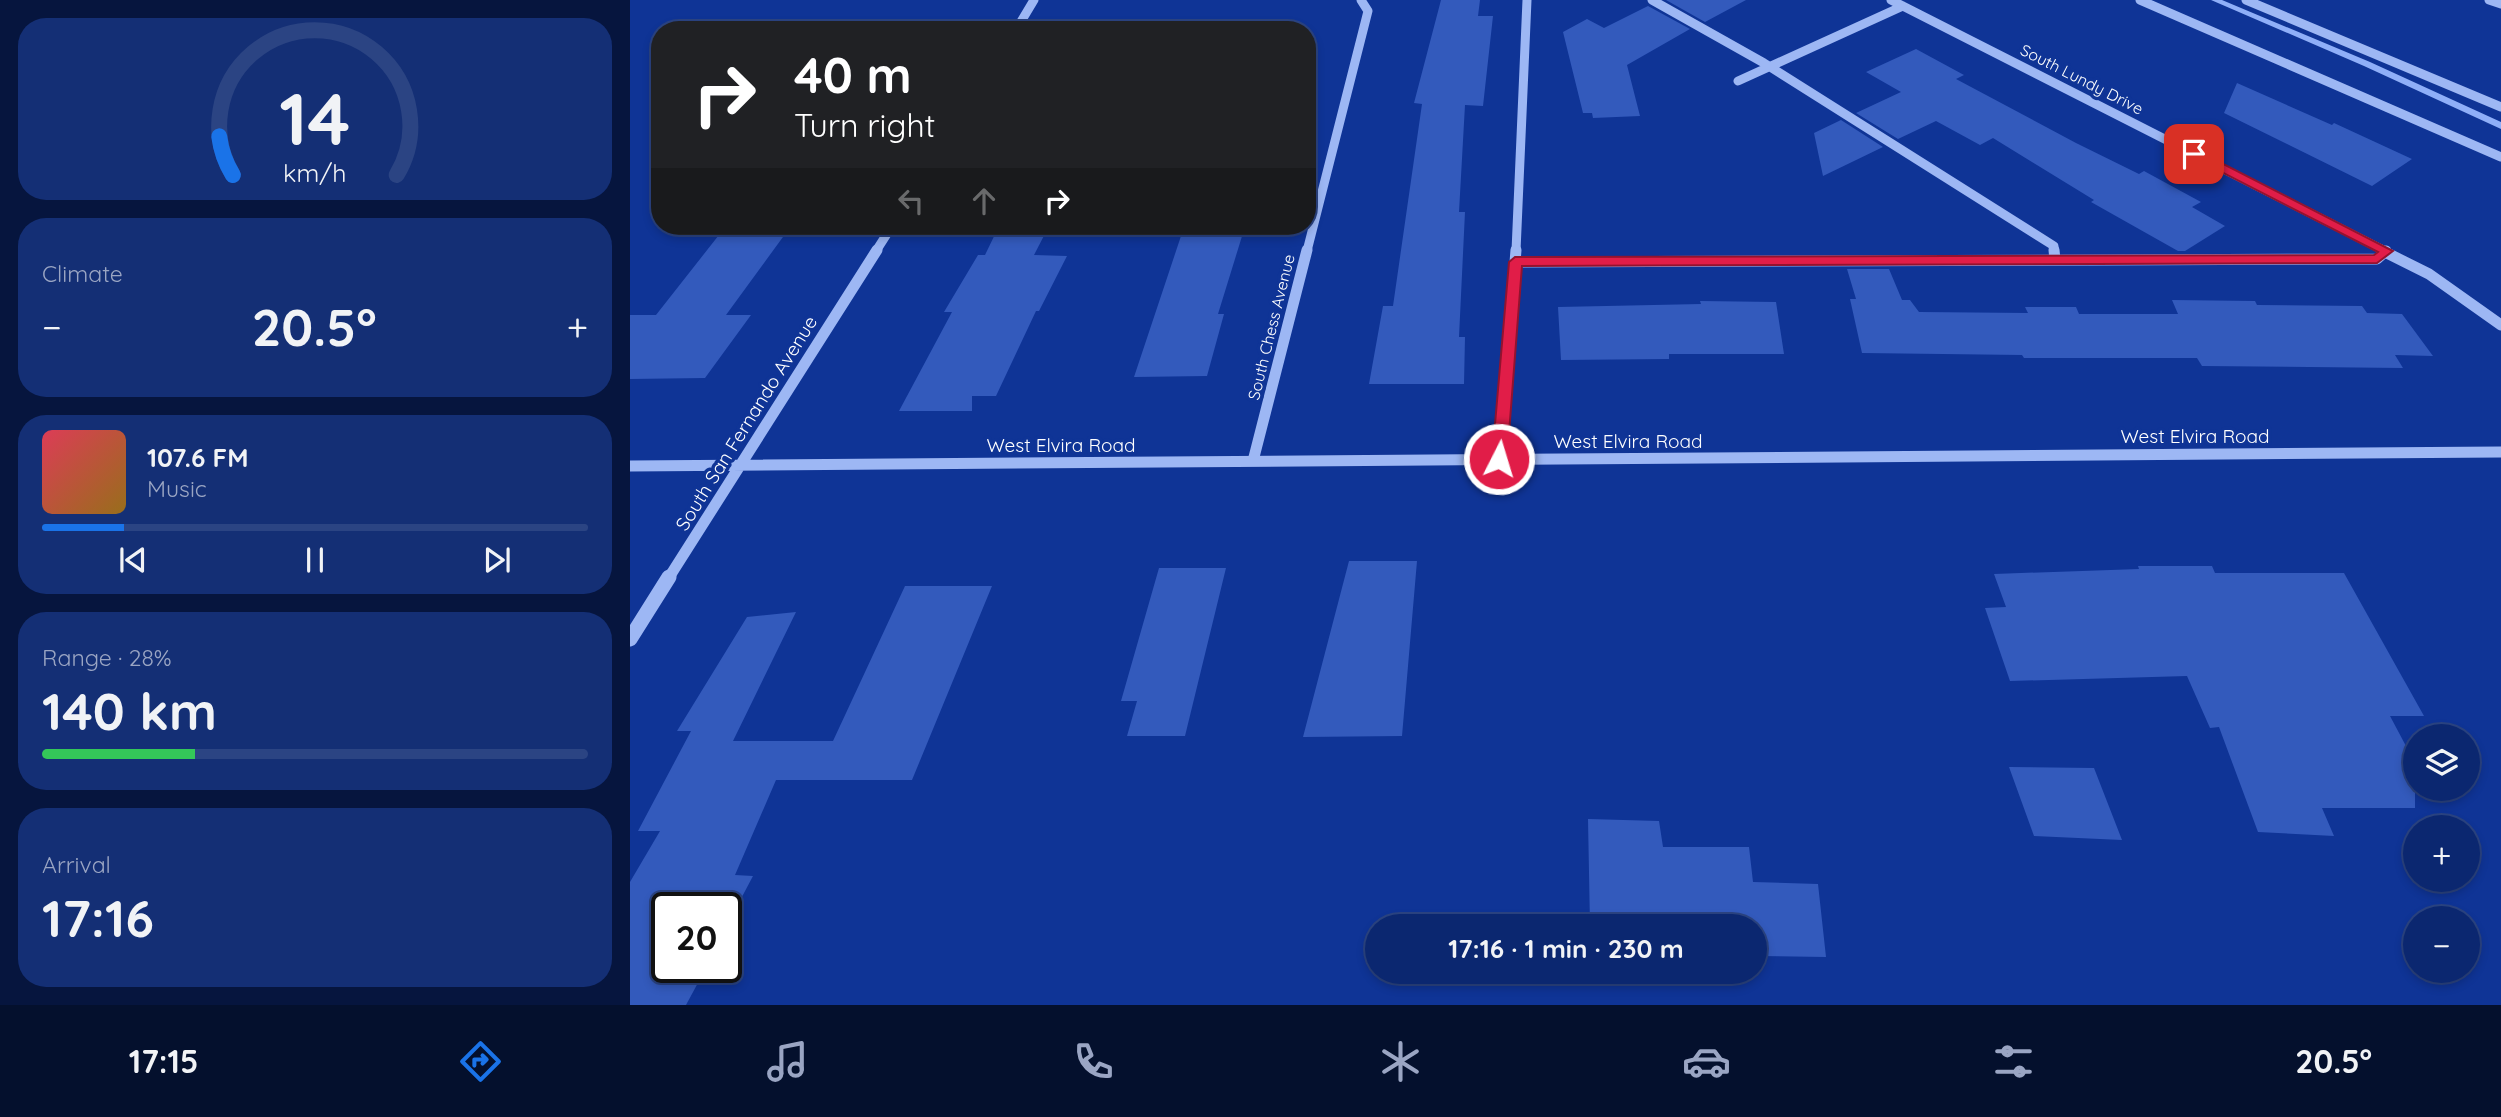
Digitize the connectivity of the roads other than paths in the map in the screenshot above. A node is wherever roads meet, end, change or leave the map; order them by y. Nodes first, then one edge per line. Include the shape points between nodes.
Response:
1 (1034, 0) edge
2 (1361, 0) edge
3 (1527, 0) edge
4 (1653, 0) edge
5 (1891, 0) edge
6 (2140, 0) edge
7 (2246, 0) edge
8 (2489, 0) edge
9 (2501, 5) edge
10 (1903, 6) junction
11 (1021, 21) edge
12 (1769, 66) junction
13 (1738, 81) dead end
14 (2501, 107) edge
15 (2501, 157) edge
16 (1316, 214) edge
17 (886, 235) edge
18 (1311, 235) edge
19 (2386, 251) junction
20 (2054, 260) junction
21 (1515, 262) junction
22 (2501, 325) edge
23 (2501, 452) edge
24 (1499, 459) junction
25 (1253, 461) junction
26 (740, 465) junction
27 (630, 466) edge
28 (630, 639) edge

1 - 11 street
2 - 16 street, South Chess Avenue via 1368,11
3 - 21 street
4 - 12 street
5 - 10 street, South Lundy Drive
6 - 15 street
7 - 14 street
8 - 9 street
10 - 12 street
10 - 19 street, South Lundy Drive
12 - 13 street
12 - 20 street via 2054,246
17 - 26 street, South San Fernando Avenue
18 - 25 street, South Chess Avenue
19 - 20 street via 2377,259
19 - 22 street, South Lundy Drive via 2441,281
20 - 21 street
21 - 24 street
23 - 24 street, West Elvira Road
24 - 25 street, West Elvira Road
25 - 26 street, West Elvira Road
26 - 27 street, West Elvira Road
26 - 28 street, South San Fernando Avenue

